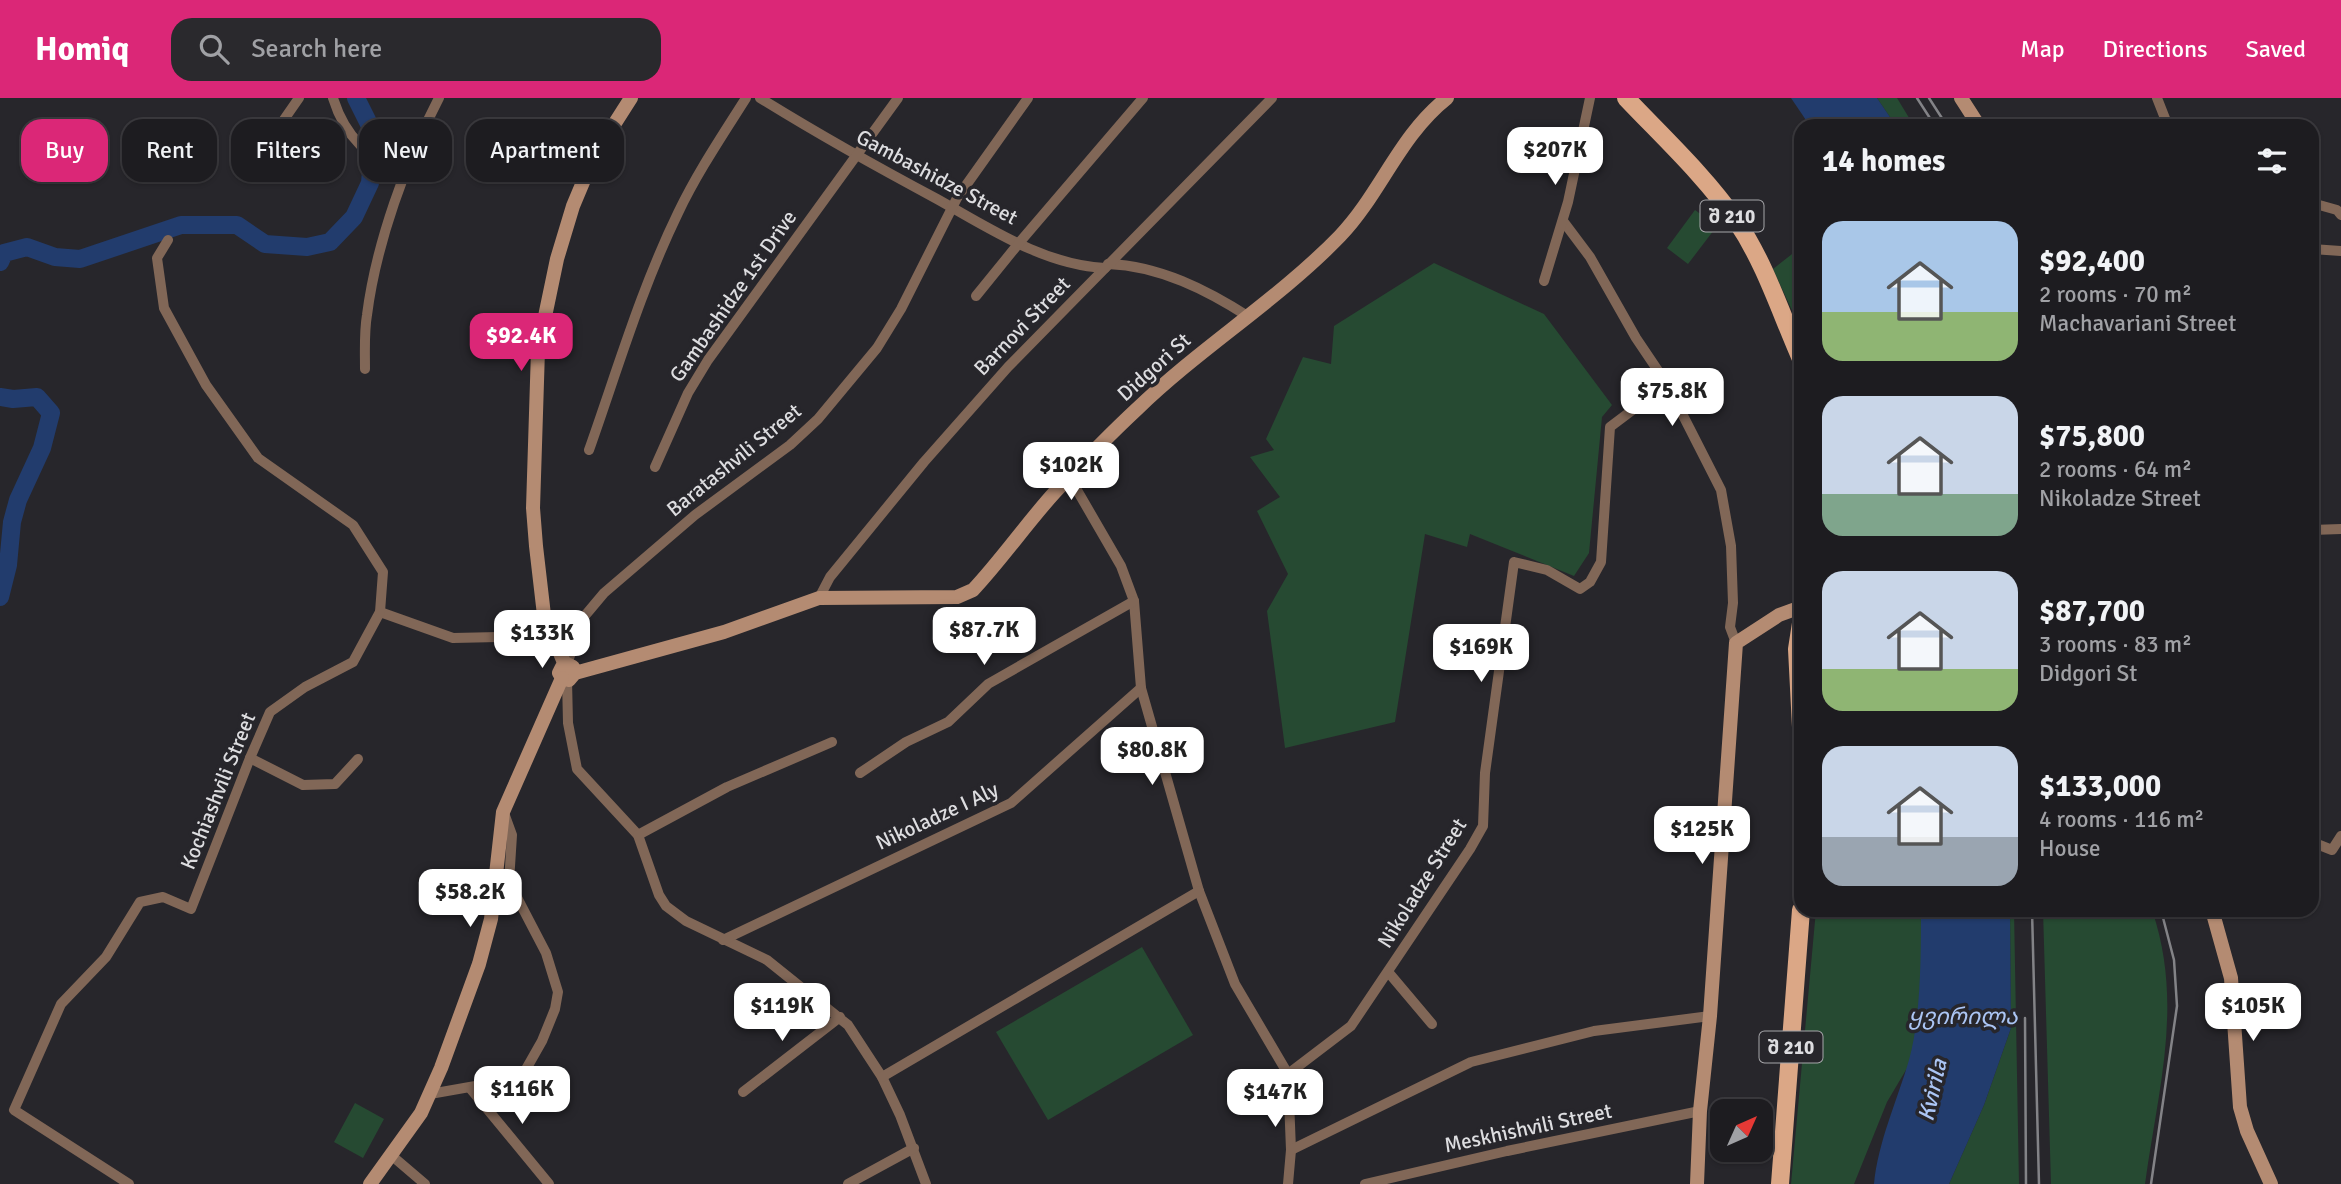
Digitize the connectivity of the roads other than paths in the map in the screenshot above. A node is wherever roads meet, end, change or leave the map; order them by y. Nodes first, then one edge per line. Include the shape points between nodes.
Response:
1 (299, 98) edge
2 (333, 98) edge
3 (439, 98) edge
4 (631, 98) edge
5 (746, 98) edge
6 (760, 98) edge
7 (898, 98) edge
8 (1028, 98) edge
9 (1143, 98) edge
10 (1272, 98) edge
11 (1447, 98) edge
12 (1590, 98) edge
13 (1626, 98) edge
14 (1961, 98) edge
15 (2157, 98) edge
16 (284, 119) edge
17 (430, 119) edge
18 (1974, 119) edge
19 (2165, 119) edge
20 (359, 145) edge
21 (855, 155) junction
22 (403, 182) edge
23 (2319, 205) edge
24 (952, 208) junction
25 (2341, 215) edge
26 (1563, 221) junction
27 (168, 240) dead end
28 (1018, 243) junction
29 (2319, 249) edge
30 (2341, 251) edge
31 (1107, 266) junction
32 (1544, 281) dead end
33 (976, 296) dead end
34 (1249, 317) junction
35 (1794, 343) edge
36 (365, 369) dead end
37 (1667, 384) junction
38 (589, 450) dead end
39 (655, 467) dead end
40 (1070, 478) junction
41 (2341, 529) edge
42 (2319, 530) edge
43 (818, 598) junction
44 (1134, 601) junction
45 (1794, 610) edge
46 (380, 612) junction
47 (553, 636) junction
48 (1736, 643) junction
49 (567, 672) junction
50 (1141, 688) junction
51 (832, 742) dead end
52 (250, 758) junction
53 (358, 759) dead end
54 (860, 773) dead end
55 (503, 812) junction
56 (638, 835) junction
57 (2341, 836) edge
58 (2319, 845) edge
59 (1199, 891) junction
60 (1800, 917) edge
61 (2214, 917) edge
62 (723, 940) junction
63 (1389, 973) junction
64 (1710, 1016) junction
65 (840, 1017) junction
66 (1432, 1024) dead end
67 (1288, 1074) junction
68 (881, 1077) junction
69 (470, 1088) junction
70 (743, 1092) dead end
71 (430, 1094) junction
72 (1700, 1111) junction
73 (914, 1148) junction
74 (1291, 1150) junction
75 (391, 1155) junction
76 (128, 1184) edge
77 (370, 1184) edge
78 (425, 1184) edge
79 (549, 1184) edge
80 (848, 1184) edge
81 (926, 1184) edge
82 (1288, 1184) edge
83 (1365, 1184) edge
84 (1697, 1184) edge
85 (1780, 1184) edge
86 (2271, 1184) edge

1 - 16 street
2 - 20 street via 343,126
3 - 17 street
4 - 47 street via 594,156 573,205 556,260 538,349 533,508 544,615
5 - 38 street via 677,215
6 - 21 street, Gambashidze Street
7 - 21 street, Gambashidze 1st Drive
8 - 24 street, Baratashvili Street
9 - 28 street
10 - 31 street, Barnovi Street
11 - 34 street, Didgori St via 1405,141 1339,236
12 - 26 street
13 - 35 main road, შ 210 via 1692,166 1737,223
14 - 18 street
15 - 19 street
21 - 24 street, Gambashidze Street
21 - 39 street, Gambashidze 1st Drive via 708,360
22 - 36 street via 380,250 366,316
23 - 25 street
24 - 28 street, Gambashidze Street
24 - 49 street, Baratashvili Street via 886,336 831,404 790,445 695,515 604,593 583,618
26 - 32 street
26 - 37 street
27 - 46 street, Kochiashvili Street via 158,257 164,308 206,385 258,458 353,526 383,572
28 - 31 street, Gambashidze Street via 1059,260
28 - 33 street
29 - 30 street
31 - 34 street, Gambashidze Street via 1174,277
31 - 43 street, Barnovi Street via 924,462
34 - 40 street, Didgori St via 1200,352
37 - 48 street via 1721,490 1731,546 1730,627
37 - 63 street, Nikoladze Street via 1610,427 1601,562 1590,582 1580,589 1547,570 1514,562 1485,773 1483,826
40 - 43 street, Didgori St via 965,595
40 - 44 street via 1121,566
41 - 42 street
43 - 49 street, Didgori St via 724,632
44 - 50 street
44 - 54 street via 988,684 948,722 906,742
45 - 48 street
46 - 47 street via 453,638
46 - 52 street, Kochiashvili Street via 353,662 304,687 270,712
47 - 49 street
48 - 64 street
49 - 55 street
49 - 56 street via 568,723 577,769
50 - 59 street
50 - 62 street, Nikoladze I Aly via 1011,803
51 - 56 street via 711,795
52 - 53 street via 303,785 335,784
52 - 76 street, Kochiashvili Street via 191,909 163,897 140,902 106,957 61,1004 14,1110
55 - 69 street via 512,835 509,882 546,953 558,1000 524,1076
55 - 71 street via 491,919
56 - 62 street via 666,906
57 - 58 street via 2332,850
59 - 67 street via 1235,984
59 - 68 street
60 - 85 main road, შ 210
61 - 86 street via 2231,978 2240,1107
62 - 65 street via 767,960
63 - 66 street
63 - 67 street, Nikoladze Street via 1351,1026
64 - 72 street
64 - 74 street via 1594,1031 1471,1062
65 - 68 street
65 - 70 street
67 - 74 street
68 - 73 street
69 - 71 street
69 - 79 street
71 - 75 street
72 - 83 street, Meskhishvili Street
72 - 84 street
73 - 80 street
73 - 81 street
74 - 82 street
75 - 77 street
75 - 78 street

